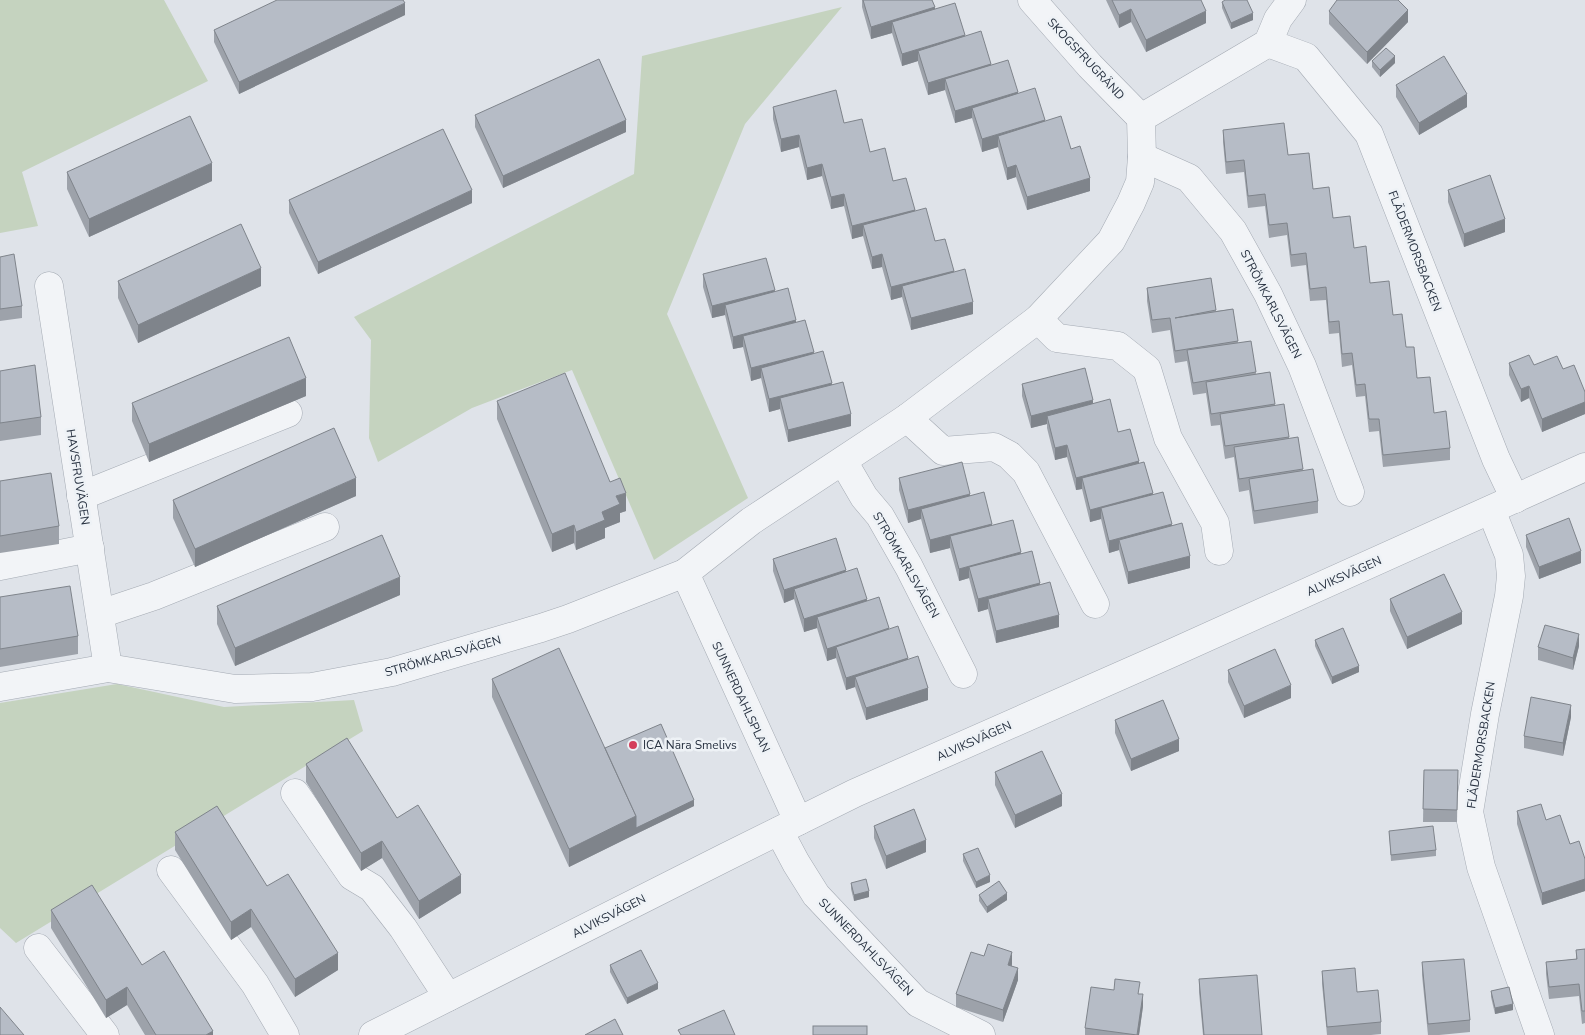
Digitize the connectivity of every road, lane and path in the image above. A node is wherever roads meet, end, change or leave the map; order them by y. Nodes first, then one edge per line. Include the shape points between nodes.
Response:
1 (1032, 0) edge
2 (1292, 0) edge
3 (1268, 43) junction
4 (1141, 118) junction
5 (1142, 157) junction
6 (49, 286) dead end
7 (1038, 318) junction
8 (288, 413) dead end
9 (907, 418) junction
10 (843, 461) junction
11 (1585, 467) edge
12 (1350, 492) dead end
13 (81, 496) junction
14 (1503, 504) junction
15 (325, 527) dead end
16 (90, 548) junction
17 (1219, 551) dead end
18 (0, 566) edge
19 (685, 573) junction
20 (1095, 604) dead end
21 (100, 614) junction
22 (108, 668) junction
23 (963, 674) dead end
24 (0, 686) edge
25 (296, 793) dead end
26 (788, 826) junction
27 (171, 870) dead end
28 (38, 948) dead end
29 (448, 997) junction
30 (403, 1028) edge
31 (105, 1035) edge
32 (285, 1035) edge
33 (373, 1035) edge
34 (981, 1035) edge
35 (1540, 1035) edge

1 - 4 street, SKOGSFRUGRÄND
2 - 3 street via 1278,19
3 - 4 street
3 - 14 street, FLÄDERMORSBACKEN via 1306,57 1369,134 1496,459
4 - 5 street, STRÖMKARLSVÄGEN
5 - 7 street, STRÖMKARLSVÄGEN via 1140,182 1111,241
5 - 12 street, STRÖMKARLSVÄGEN via 1188,178 1233,231 1302,366
6 - 13 street, HAVSFRUVÄGEN
7 - 9 street, STRÖMKARLSVÄGEN
7 - 17 street via 1057,338 1118,346 1147,369 1168,438 1215,523
8 - 13 street
9 - 10 street, STRÖMKARLSVÄGEN
9 - 20 street via 943,451 994,448 1008,455 1026,472
10 - 19 street, STRÖMKARLSVÄGEN via 751,521
10 - 23 street, STRÖMKARLSVÄGEN via 909,567
11 - 14 street, ALVIKSVÄGEN
13 - 16 street, HAVSFRUVÄGEN
14 - 26 street, ALVIKSVÄGEN via 855,793
14 - 35 street, FLÄDERMORSBACKEN via 1509,596 1469,812 1481,867
15 - 21 street via 154,596
16 - 18 street
16 - 21 street, HAVSFRUVÄGEN
19 - 22 street, STRÖMKARLSVÄGEN via 568,620 392,672 312,688 234,689
19 - 26 street, SUNNERDAHLSPLAN
21 - 22 street, HAVSFRUVÄGEN
22 - 24 street, STRÖMKARLSVÄGEN
25 - 29 street via 352,876 372,888 403,928
26 - 29 street, ALVIKSVÄGEN
26 - 34 street, SUNNERDAHLSVÄGEN via 796,863 816,895 918,1002
27 - 32 street via 255,984
28 - 31 street
29 - 30 street, ALVIKSVÄGEN
30 - 33 street, ALVIKSVÄGEN

